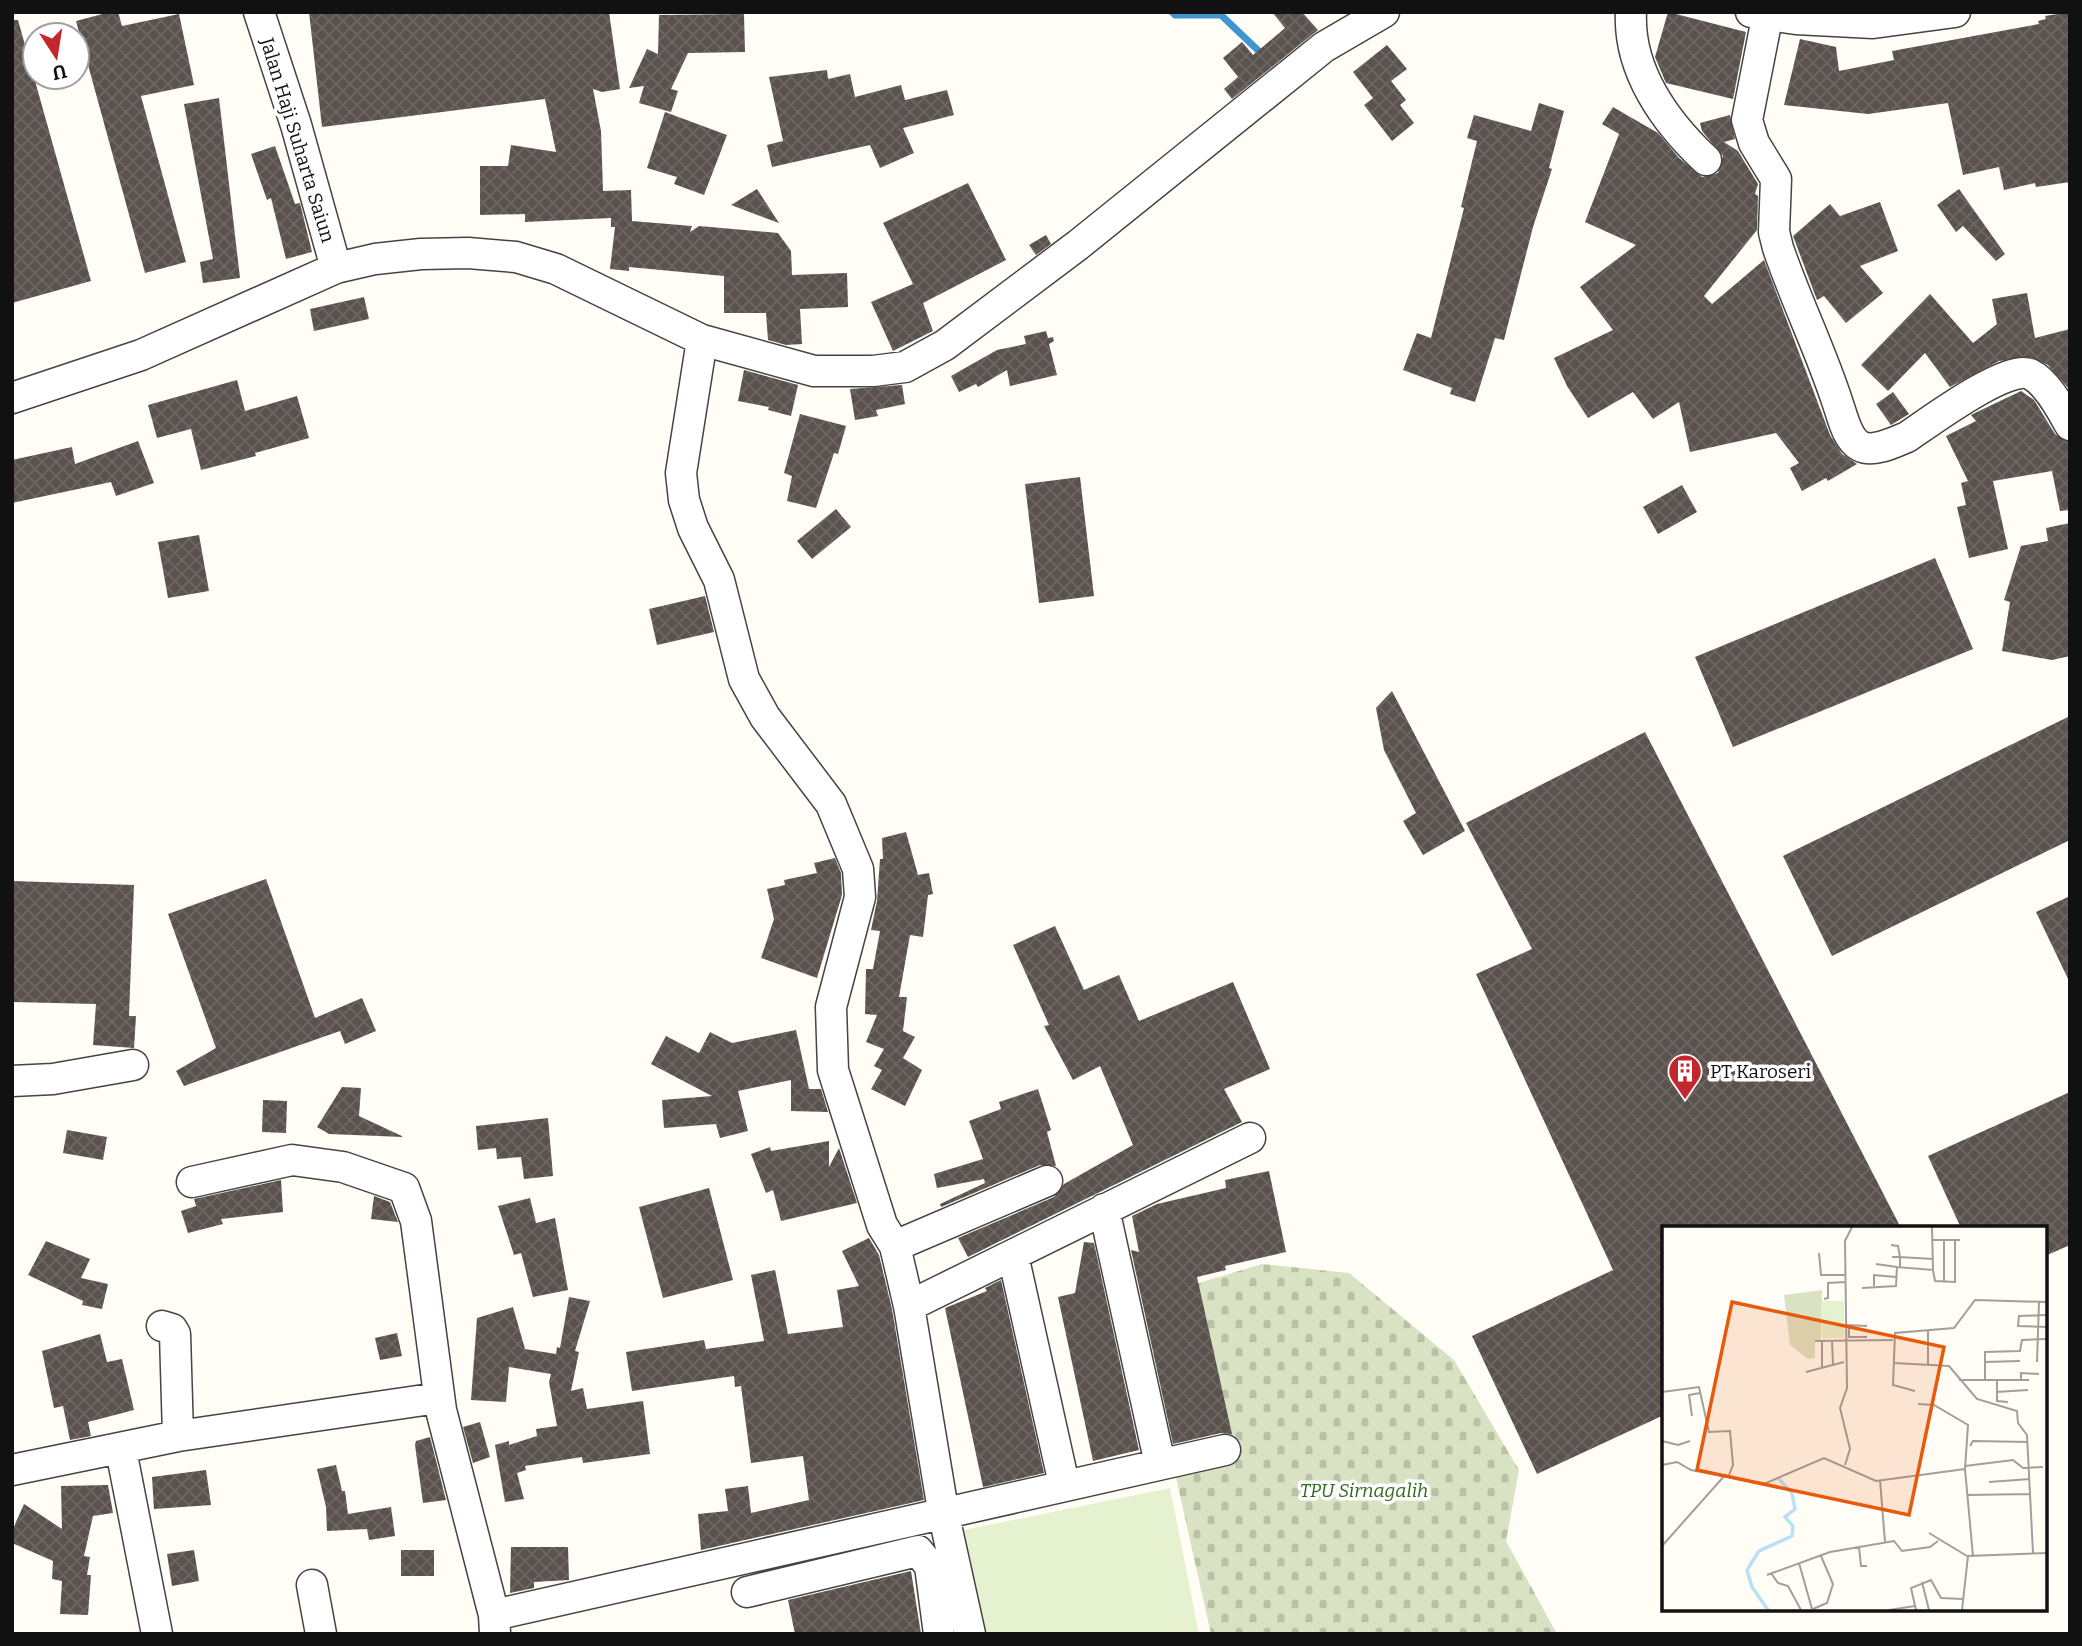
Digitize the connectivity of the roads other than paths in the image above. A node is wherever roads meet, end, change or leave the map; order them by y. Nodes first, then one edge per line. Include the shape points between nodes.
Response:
1 (259, 12) edge
2 (1384, 12) edge
3 (1631, 12) edge
4 (1955, 12) edge
5 (1778, 14) edge
6 (1706, 160) dead end
7 (337, 268) junction
8 (702, 340) junction
9 (12, 398) edge
10 (2070, 425) edge
11 (133, 1065) dead end
12 (12, 1081) edge
13 (1250, 1138) dead end
14 (1047, 1181) dead end
15 (192, 1182) dead end
16 (1104, 1209) junction
17 (895, 1245) junction
18 (1013, 1255) junction
19 (909, 1306) junction
20 (163, 1326) dead end
21 (439, 1398) junction
22 (178, 1436) junction
23 (121, 1450) junction
24 (1226, 1450) dead end
25 (1160, 1464) junction
26 (12, 1470) edge
27 (1064, 1484) junction
28 (944, 1516) junction
29 (312, 1585) dead end
30 (747, 1592) dead end
31 (494, 1624) edge
32 (156, 1634) edge
33 (321, 1634) edge
34 (939, 1634) edge
35 (970, 1634) edge

1 - 7 street, Jalan Haji Suharta Saiun
2 - 8 street via 1324,47 1078,246 924,359 892,370 814,371
3 - 6 street via 1635,55 1660,107
4 - 5 street via 1873,23
5 - 10 street via 1747,120 1754,143 1776,179 1774,232 1778,248 1819,345 1848,432 1858,446 1892,443 2002,378 2020,373 2041,384
7 - 8 street via 421,254 516,257 556,269
7 - 9 street via 141,355
8 - 17 street via 681,473 684,500 719,580 744,679 765,717 831,804 858,869 860,897 831,1007 833,1070 882,1225
11 - 12 street
13 - 16 street
14 - 17 street
15 - 21 street via 292,1160 343,1167 404,1188 416,1221
16 - 18 street
16 - 25 street
17 - 19 street
18 - 19 street
18 - 27 street
19 - 28 street
20 - 22 street via 175,1334
21 - 22 street
21 - 31 street
22 - 23 street
23 - 26 street
23 - 32 street
24 - 25 street
25 - 27 street
27 - 28 street
28 - 31 street
28 - 35 street
29 - 33 street
30 - 34 street via 918,1551 930,1566

